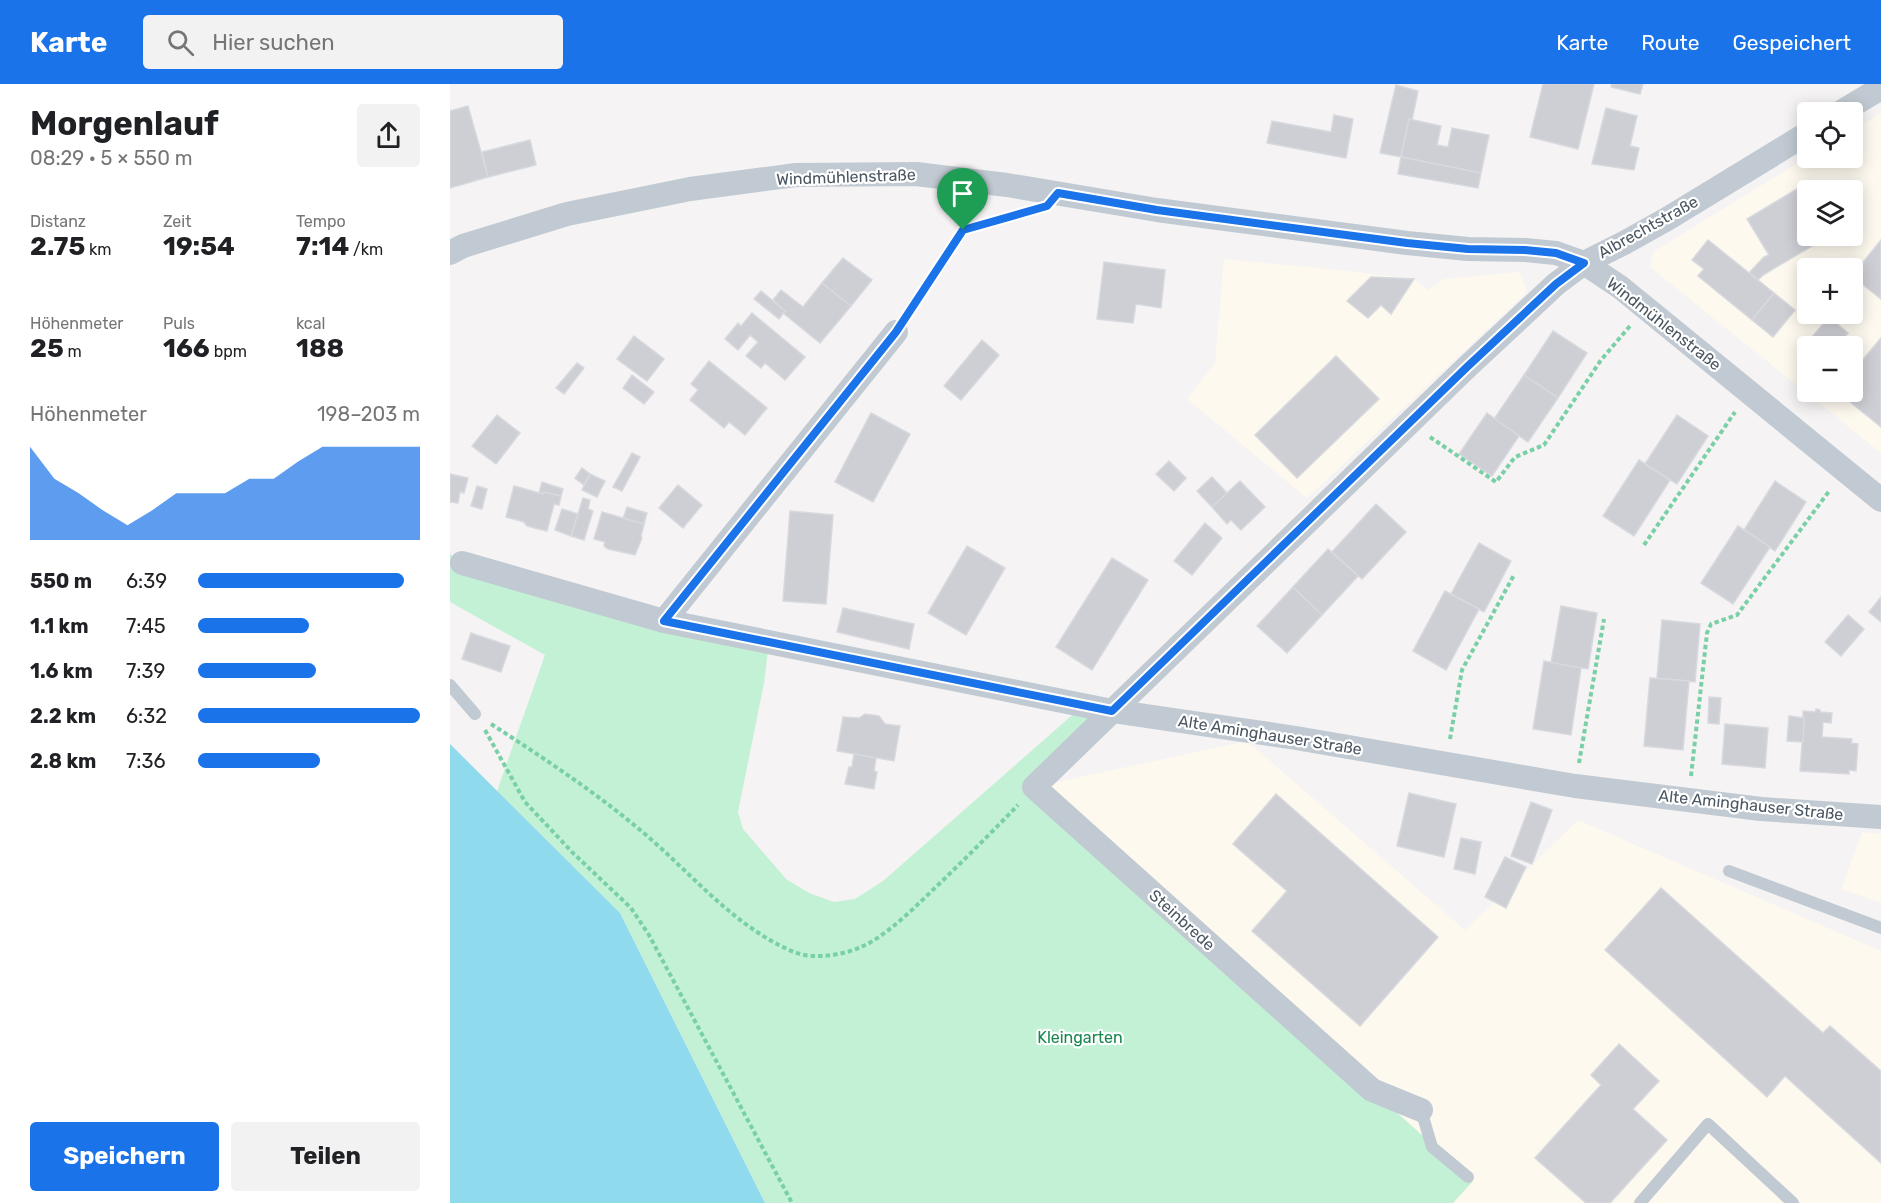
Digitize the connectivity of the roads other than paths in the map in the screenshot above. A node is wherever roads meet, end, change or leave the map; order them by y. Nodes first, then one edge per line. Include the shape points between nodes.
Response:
1 (1881, 88) edge
2 (1858, 102) edge
3 (1797, 140) edge
4 (450, 253) edge
5 (1584, 263) junction
6 (896, 332) road end
7 (1881, 500) edge
8 (462, 563) dead end
9 (664, 621) junction
10 (450, 685) edge
11 (1112, 711) junction
12 (475, 714) road end
13 (1881, 817) edge
14 (1729, 871) dead end
15 (1881, 928) edge
16 (1421, 1110) joint
17 (1468, 1177) dead end
18 (1640, 1203) edge
19 (1793, 1203) edge

1 - 2 street
3 - 5 street, Albrechtstraße via 1667,219
4 - 5 street, Windmühlenstraße via 567,214 690,189 796,176 916,174 1407,243 1556,253
5 - 7 street, Windmühlenstraße via 1620,287
5 - 11 street, Albrechtstraße via 1556,284 1412,420
6 - 9 street
8 - 9 street, Alte Aminghauser Straße
9 - 11 street, Alte Aminghauser Straße
10 - 12 lane
11 - 13 street, Alte Aminghauser Straße via 1575,786 1761,809
11 - 16 street, Steinbrede via 1034,787 1372,1090
14 - 15 lane
16 - 17 lane via 1432,1147
18 - 19 lane via 1708,1124

